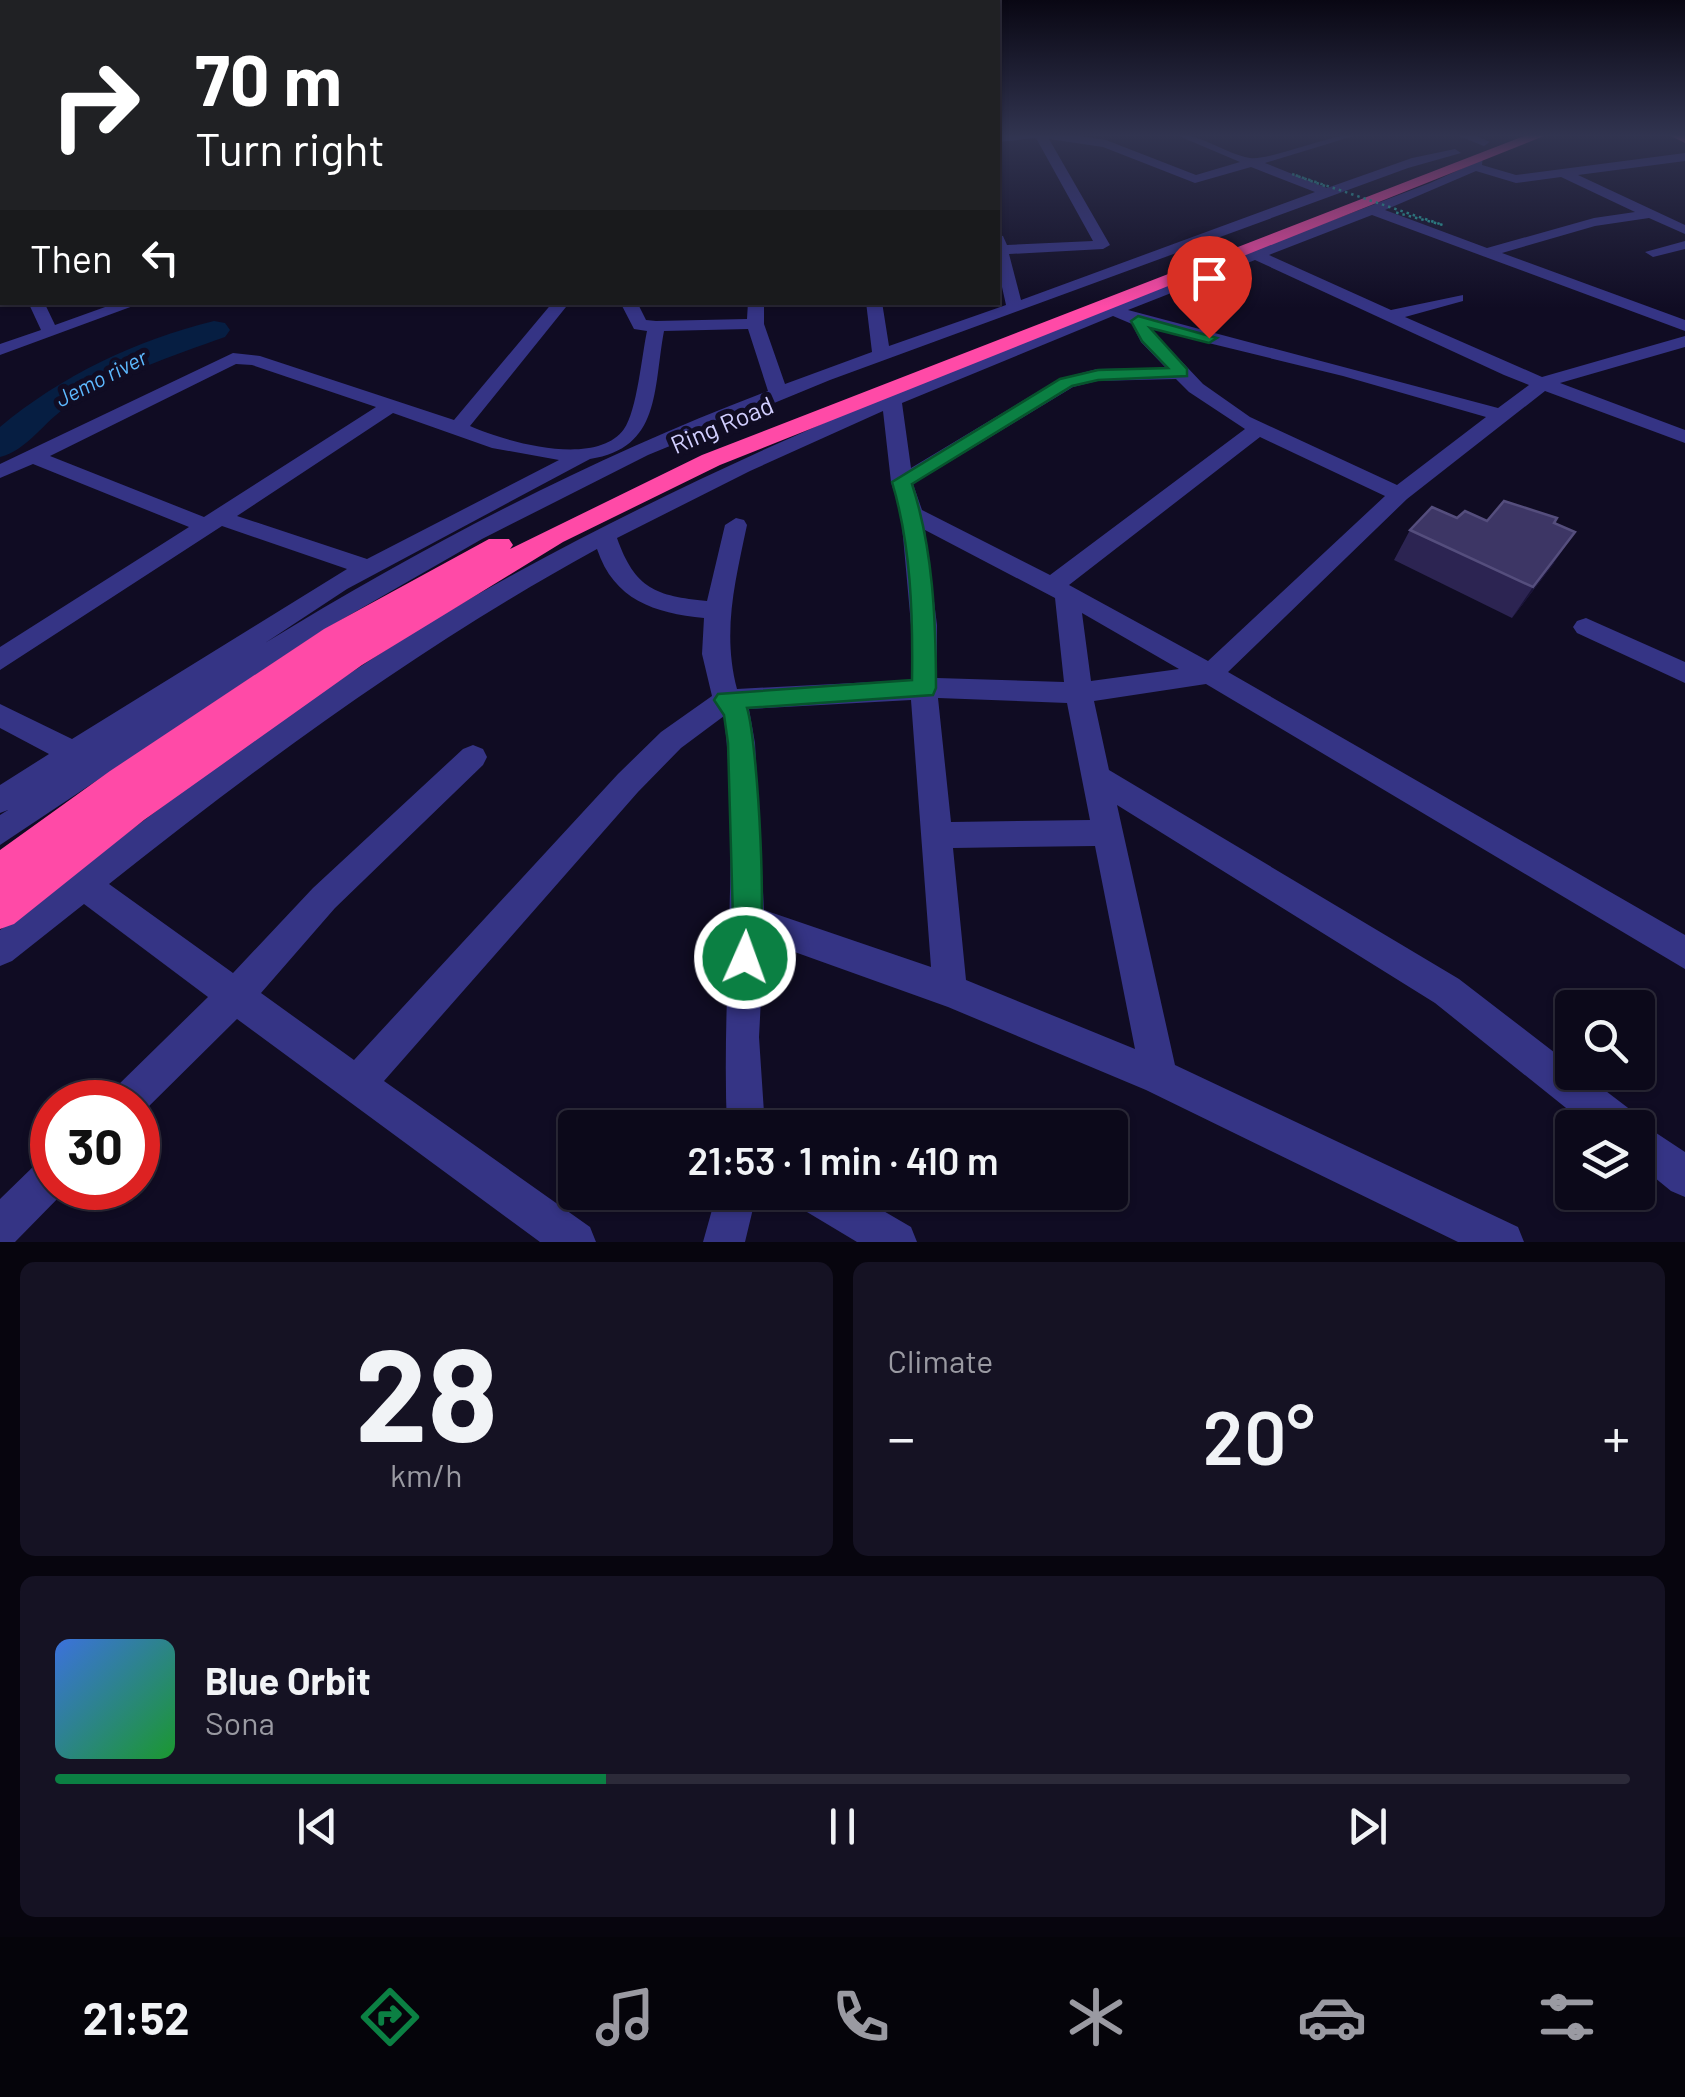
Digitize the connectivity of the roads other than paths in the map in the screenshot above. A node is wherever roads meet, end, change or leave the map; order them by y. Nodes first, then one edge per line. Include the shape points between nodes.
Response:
1 (1073, 192) edge
2 (1319, 192) edge
3 (1356, 192) edge
4 (1363, 192) edge
5 (1410, 192) edge
6 (1601, 192) edge
7 (1383, 211) junction
8 (1645, 215) junction
9 (1685, 230) edge
10 (1103, 245) junction
11 (1685, 245) edge
12 (1000, 247) edge
13 (1000, 251) edge
14 (1492, 252) junction
15 (1654, 252) dead end
16 (1256, 254) junction
17 (1132, 266) junction
18 (1457, 298) dead end
19 (37, 305) edge
20 (127, 305) edge
21 (558, 305) edge
22 (630, 305) edge
23 (756, 305) edge
24 (874, 305) edge
25 (1016, 309) junction
26 (1115, 311) junction
27 (1393, 315) junction
28 (1138, 321) junction
29 (754, 324) junction
30 (656, 326) junction
31 (1685, 326) edge
32 (50, 331) junction
33 (1685, 341) edge
34 (0, 350) edge
35 (882, 357) junction
36 (1182, 373) junction
37 (1544, 382) junction
38 (779, 394) junction
39 (892, 403) junction
40 (390, 406) junction
41 (1501, 415) junction
42 (458, 428) junction
43 (1258, 428) junction
44 (1685, 437) edge
45 (32, 456) junction
46 (580, 458) junction
47 (0, 472) edge
48 (902, 482) junction
49 (1399, 494) junction
50 (912, 514) junction
51 (212, 521) junction
52 (736, 525) dead end
53 (604, 535) junction
54 (366, 567) junction
55 (1060, 591) junction
56 (717, 610) junction
57 (1586, 627) dead end
58 (0, 660) edge
59 (1685, 672) edge
60 (1210, 674) junction
61 (924, 688) junction
62 (1079, 693) junction
63 (726, 700) junction
64 (0, 714) edge
65 (71, 752) junction
66 (473, 756) dead end
67 (1098, 778) junction
68 (0, 800) edge
69 (0, 832) edge
70 (1111, 833) junction
71 (936, 835) junction
72 (0, 872) edge
73 (84, 885) junction
74 (0, 911) edge
75 (748, 920) junction
76 (0, 950) edge
77 (1685, 953) edge
78 (950, 991) junction
79 (235, 996) junction
80 (1160, 1077) junction
81 (149, 1080) edge
82 (356, 1085) junction
83 (745, 1110) edge
84 (1599, 1110) edge
85 (1655, 1153) edge
86 (1685, 1177) edge
87 (30, 1198) edge
88 (733, 1210) edge
89 (842, 1210) edge
90 (0, 1228) edge
91 (575, 1242) edge
92 (724, 1242) edge
93 (896, 1242) edge
94 (1503, 1242) edge

1 - 10 street
2 - 17 street
3 - 72 highway, Ring Road via 645,470 335,638
4 - 74 highway, Ring Road via 710,460 553,536 351,657 131,809
5 - 7 street
6 - 8 street
7 - 14 street
7 - 16 street
8 - 9 street
8 - 14 street via 1594,222
10 - 12 street
10 - 17 street
11 - 15 street
13 - 25 street
14 - 31 street
16 - 26 street
16 - 27 street
17 - 25 street
18 - 27 street
19 - 32 street
20 - 32 street
21 - 42 street
22 - 30 street via 640,325
23 - 29 street
24 - 35 street
25 - 35 street
26 - 28 street
26 - 39 street
27 - 37 street
28 - 36 street
28 - 41 street
29 - 30 street
29 - 38 street
30 - 46 street via 638,427 631,438
32 - 34 street
33 - 37 street
35 - 38 street
36 - 43 street
36 - 48 street via 1066,382
37 - 41 street
37 - 44 street
38 - 69 street via 630,456 440,551 95,764
39 - 48 street
39 - 53 street
40 - 42 street
40 - 45 street via 233,358
40 - 51 street
41 - 49 street
42 - 46 street via 477,438
43 - 49 street
43 - 55 street
45 - 47 street
45 - 51 street
46 - 54 street
48 - 50 street
49 - 60 street
50 - 55 street
50 - 61 street
51 - 54 street
51 - 58 street
52 - 56 street
53 - 56 street via 613,567 636,591 678,607
53 - 73 street via 354,687
54 - 65 street
55 - 60 street
55 - 62 street
56 - 63 street via 715,654
57 - 59 street
60 - 62 street
60 - 77 street
61 - 62 street
61 - 63 street
61 - 71 street
62 - 67 street
63 - 75 street via 736,712 741,743
63 - 82 street via 671,740 628,783
64 - 65 street
65 - 68 street
66 - 79 street via 324,898
67 - 70 street
67 - 84 street via 1448,991
70 - 71 street
70 - 80 street
71 - 78 street
73 - 76 street
73 - 79 street
75 - 78 street
75 - 83 street via 741,1037
78 - 80 street
79 - 81 street
79 - 82 street
80 - 94 street
82 - 91 street
85 - 86 street
87 - 90 street
88 - 92 street
89 - 93 street

